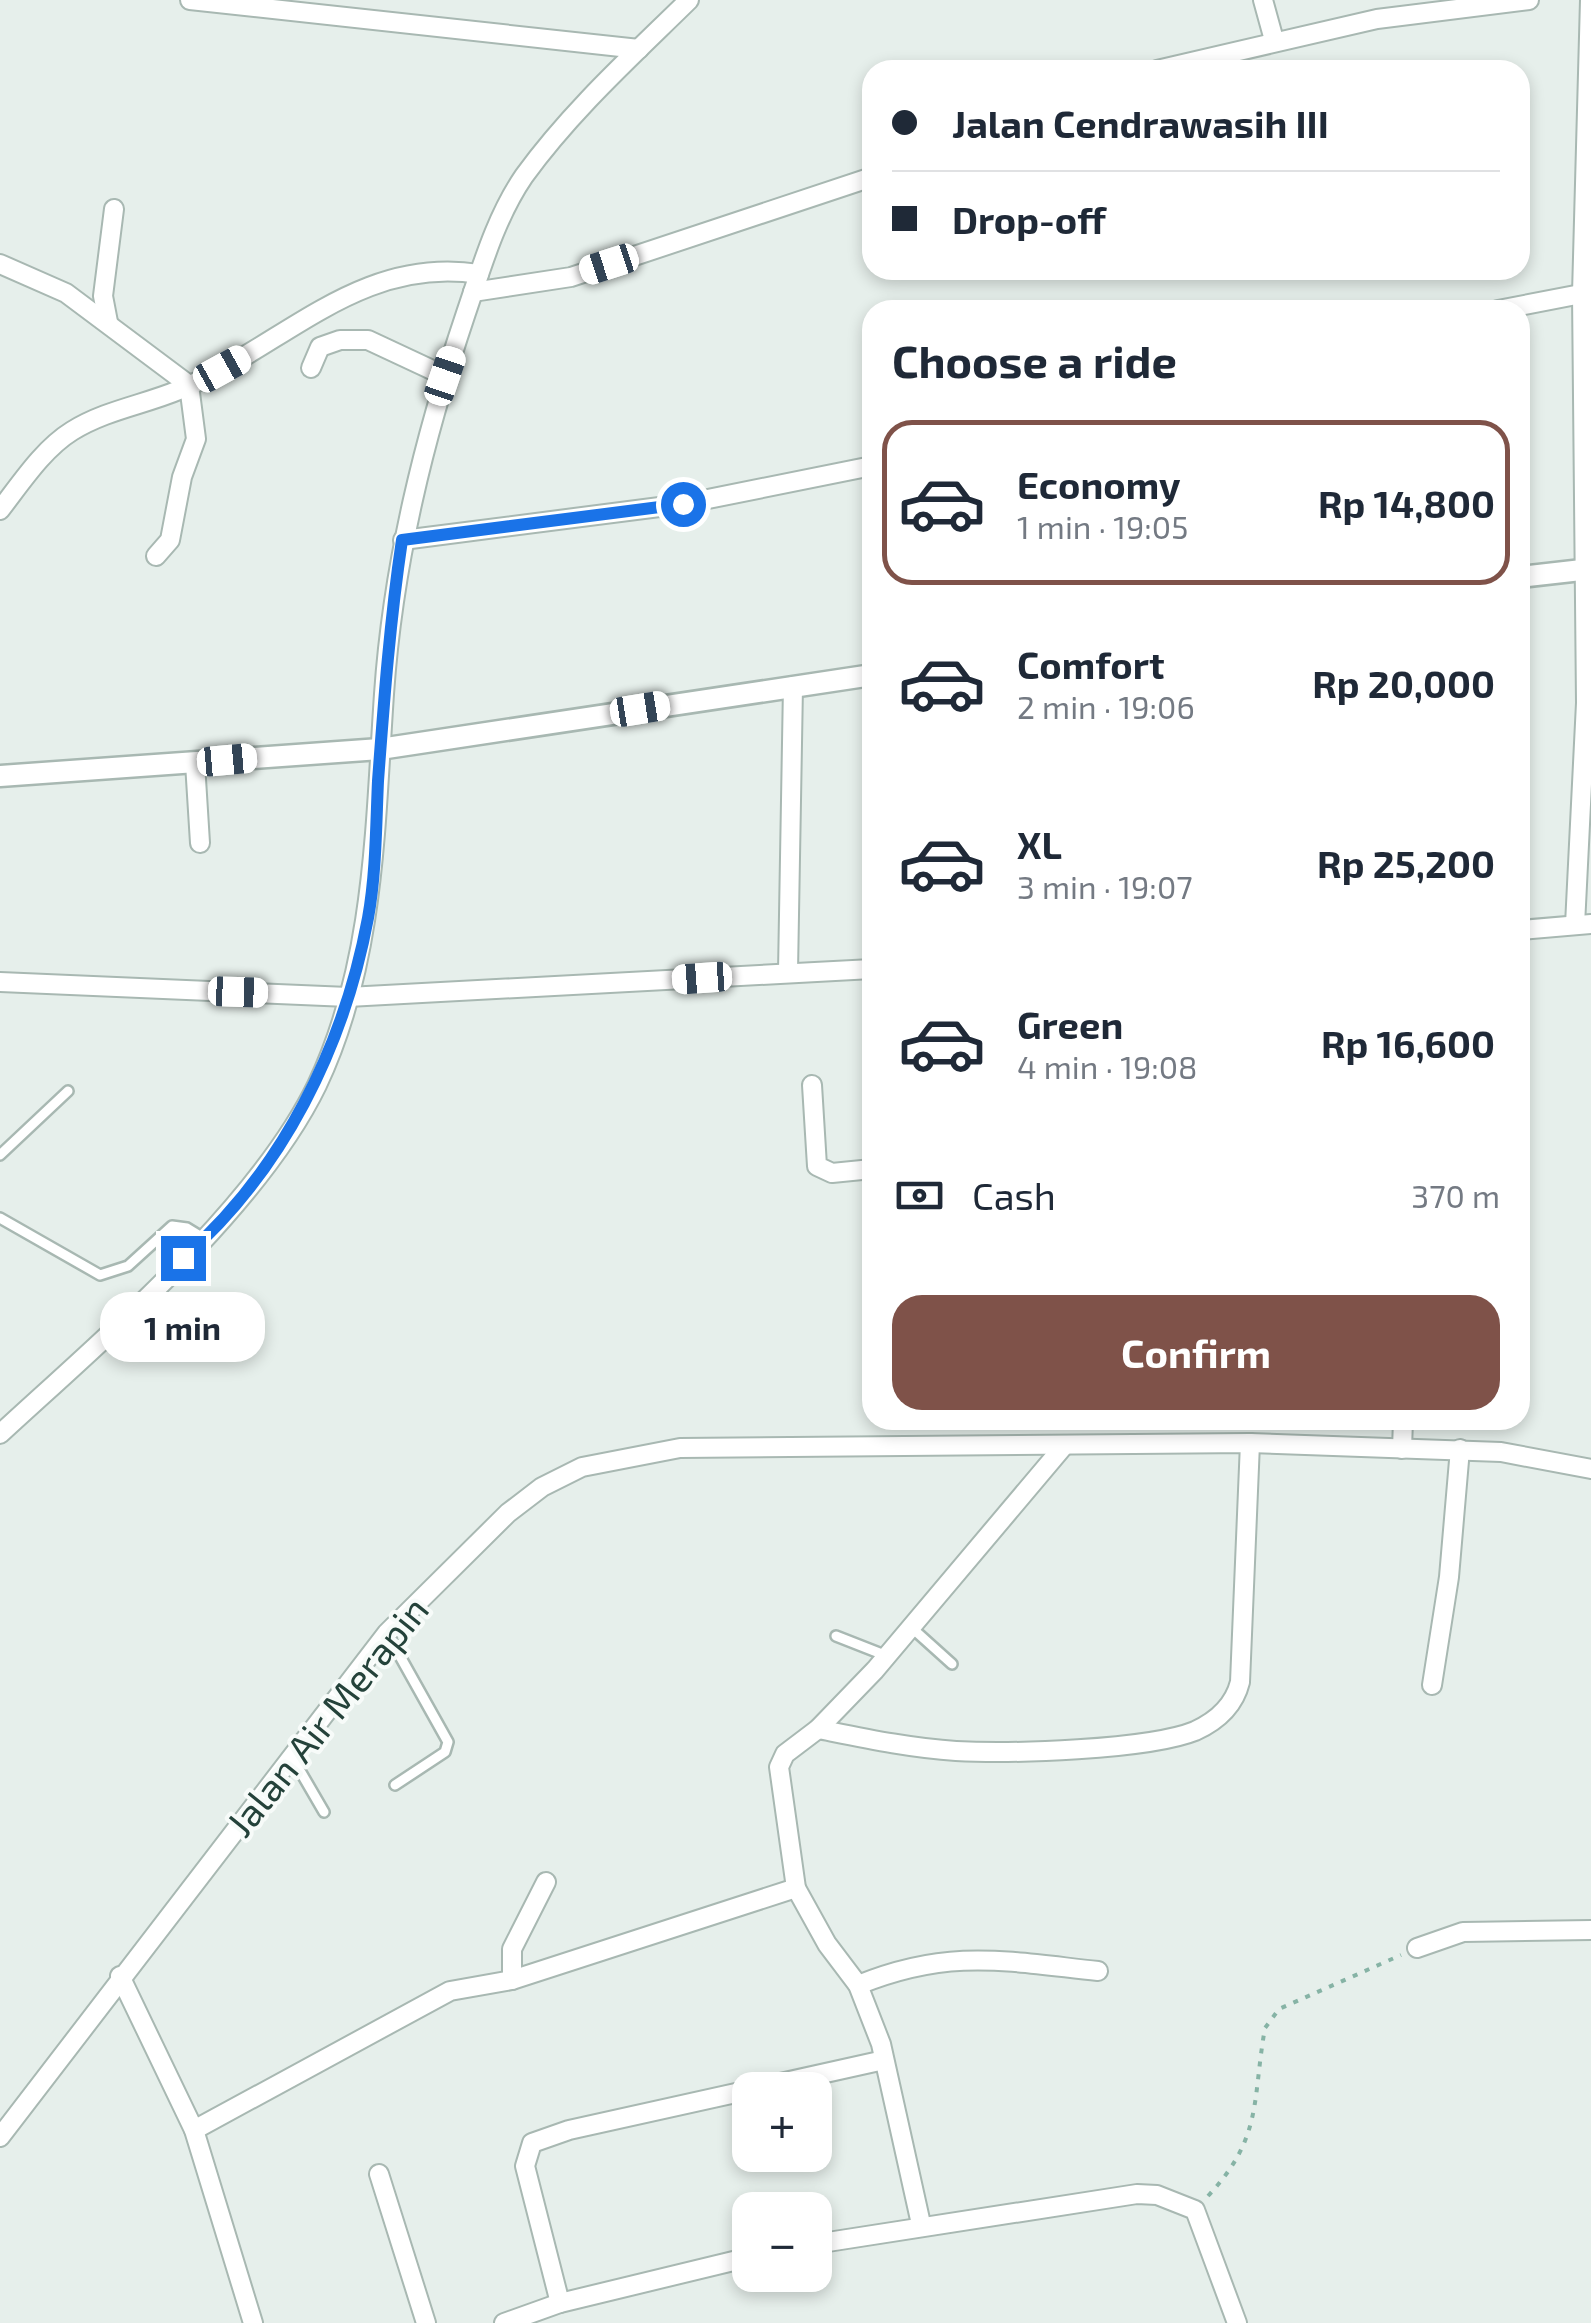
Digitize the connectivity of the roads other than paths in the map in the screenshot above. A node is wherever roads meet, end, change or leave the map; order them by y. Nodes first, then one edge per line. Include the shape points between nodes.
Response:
1 (190, 0) edge
2 (688, 0) edge
3 (1263, 0) edge
4 (1529, 0) edge
5 (1590, 0) edge
6 (1274, 40) junction
7 (638, 49) junction
8 (1214, 60) edge
9 (862, 180) edge
10 (114, 210) dead end
11 (0, 264) edge
12 (476, 283) junction
13 (1586, 293) edge
14 (1530, 304) edge
15 (108, 322) junction
16 (311, 368) dead end
17 (445, 376) junction
18 (188, 385) junction
19 (862, 468) edge
20 (0, 510) edge
21 (402, 540) junction
22 (156, 556) dead end
23 (1588, 570) edge
24 (1530, 576) edge
25 (862, 676) edge
26 (793, 686) junction
27 (380, 749) junction
28 (195, 763) junction
29 (0, 776) edge
30 (200, 843) dead end
31 (1583, 925) edge
32 (1530, 929) edge
33 (862, 969) edge
34 (788, 972) junction
35 (0, 982) edge
36 (348, 997) junction
37 (812, 1086) dead end
38 (68, 1091) dead end
39 (0, 1155) edge
40 (862, 1170) edge
41 (0, 1218) edge
42 (205, 1239) junction
43 (1403, 1430) edge
44 (0, 1434) edge
45 (1250, 1443) junction
46 (1063, 1447) junction
47 (1402, 1449) junction
48 (1460, 1449) junction
49 (1591, 1469) edge
50 (912, 1628) junction
51 (388, 1633) junction
52 (836, 1636) dead end
53 (888, 1656) junction
54 (952, 1664) dead end
55 (1432, 1685) dead end
56 (818, 1729) junction
57 (292, 1758) junction
58 (395, 1786) dead end
59 (324, 1812) dead end
60 (546, 1882) dead end
61 (796, 1888) junction
62 (1591, 1930) edge
63 (1417, 1948) road end
64 (1098, 1971) dead end
65 (120, 1976) junction
66 (512, 1980) junction
67 (858, 1985) junction
68 (884, 2060) junction
69 (194, 2130) junction
70 (0, 2137) edge
71 (379, 2174) dead end
72 (922, 2224) junction
73 (832, 2241) edge
74 (732, 2261) edge
75 (560, 2304) junction
76 (253, 2323) edge
77 (426, 2323) edge
78 (504, 2323) edge
79 (1237, 2323) edge

1 - 7 street
2 - 7 street
3 - 6 street
4 - 6 street
5 - 13 street
6 - 8 street
7 - 12 street via 524,177 502,213
9 - 12 street via 571,277
10 - 15 street via 103,296
11 - 15 street
12 - 17 street
12 - 18 street via 423,270 363,287
13 - 14 street
13 - 23 street
15 - 18 street
16 - 17 street via 320,347 358,339
17 - 21 street
18 - 20 street via 112,410 69,433
18 - 22 street via 196,439 170,540
19 - 21 street via 683,504
21 - 27 street
23 - 24 street
23 - 31 street
25 - 26 street
26 - 27 street
26 - 34 street
27 - 28 street
27 - 36 street via 368,916
28 - 29 street
28 - 30 street
31 - 32 street
33 - 34 street
34 - 36 street
35 - 36 street
36 - 42 street via 317,1086
37 - 40 street via 817,1166 832,1173
38 - 39 lane
41 - 42 lane via 100,1276 128,1266 172,1226
42 - 44 street
43 - 47 street
45 - 46 street, Jalan Air Merapin
45 - 47 street, Jalan Air Merapin
45 - 56 street via 1240,1682 1234,1702 1207,1724 1147,1741 1000,1751 922,1747
46 - 50 street
46 - 51 street, Jalan Air Merapin via 680,1448 582,1467 508,1513
47 - 48 street, Jalan Air Merapin
48 - 49 street, Jalan Air Merapin
48 - 55 street
50 - 53 street
50 - 54 lane
51 - 57 street, Jalan Air Merapin
51 - 58 lane via 448,1742 446,1752
52 - 53 lane
53 - 56 street
56 - 61 street via 785,1754 779,1767
57 - 59 lane
57 - 65 street, Jalan Air Merapin
60 - 66 street via 512,1950
61 - 66 street
61 - 67 street
62 - 63 street via 1463,1932
64 - 67 street via 960,1957 900,1968
65 - 69 street
65 - 70 street, Jalan Air Merapin
66 - 69 street via 450,1992
67 - 68 street
68 - 72 street
68 - 75 street via 532,2143 524,2166
69 - 76 street
71 - 77 street
72 - 73 street
72 - 79 street via 1156,2195 1195,2210
74 - 75 street
75 - 78 street

